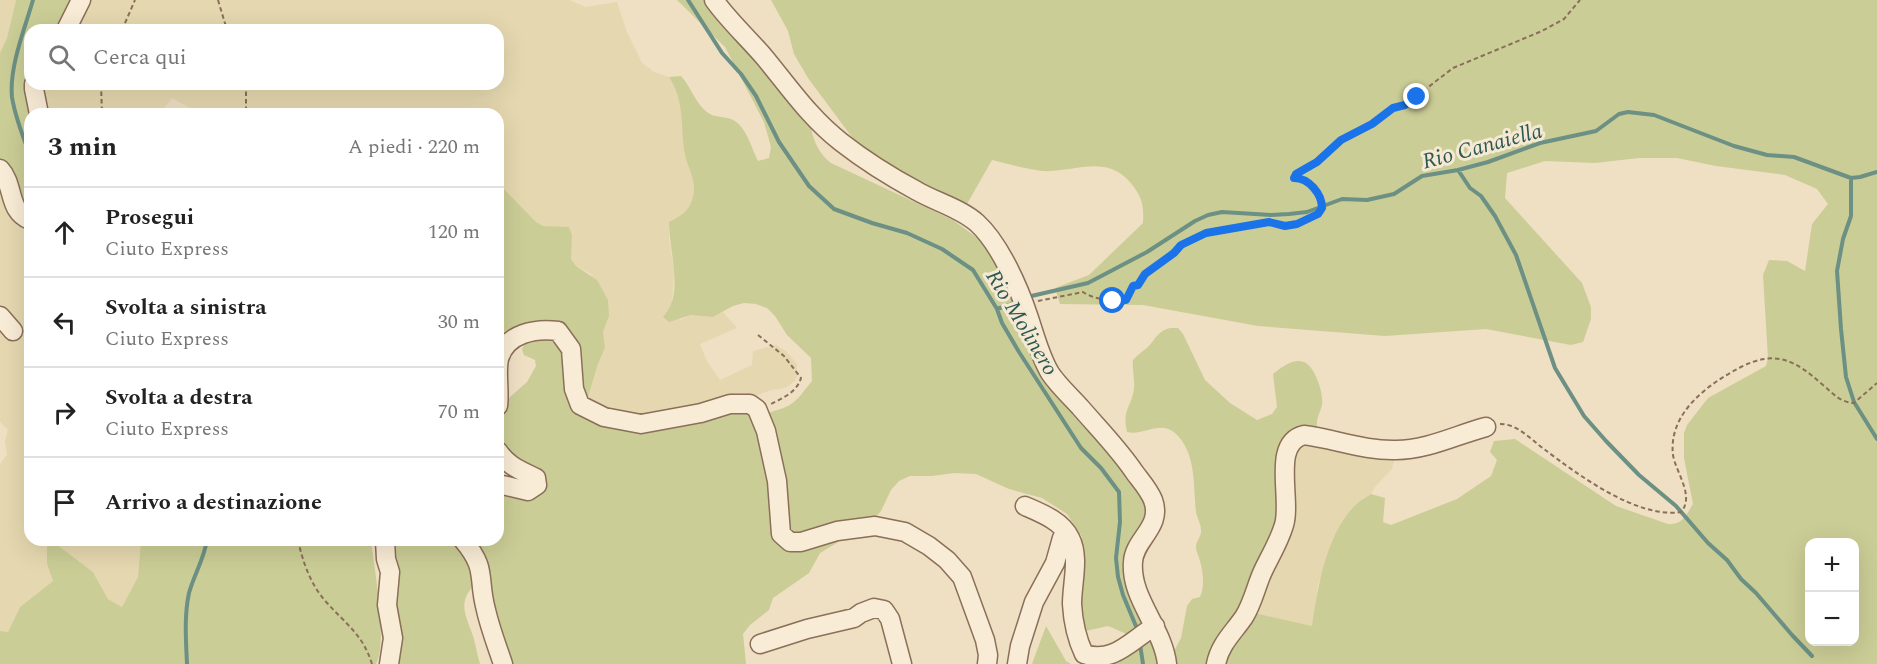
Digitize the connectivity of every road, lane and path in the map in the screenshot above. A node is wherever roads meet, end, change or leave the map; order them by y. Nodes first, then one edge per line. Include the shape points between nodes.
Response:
1 (81, 0) edge
2 (135, 0) edge
3 (218, 0) edge
4 (714, 0) edge
5 (1580, 0) edge
6 (69, 24) edge
7 (125, 24) edge
8 (225, 24) edge
9 (34, 90) edge
10 (101, 90) edge
11 (246, 90) edge
12 (38, 108) edge
13 (102, 108) edge
14 (246, 108) edge
15 (0, 170) edge
16 (24, 217) edge
17 (1024, 304) junction
18 (0, 316) edge
19 (13, 331) dead end
20 (758, 335) dead end
21 (504, 349) edge
22 (1877, 383) edge
23 (757, 409) junction
24 (1486, 427) joint
25 (504, 460) edge
26 (504, 485) edge
27 (1025, 506) dead end
28 (1067, 534) junction
29 (300, 546) edge
30 (385, 546) edge
31 (467, 546) edge
32 (1145, 632) junction
33 (760, 644) dead end
34 (372, 664) edge
35 (389, 664) edge
36 (503, 664) edge
37 (902, 664) edge
38 (987, 664) edge
39 (1017, 664) edge
40 (1167, 664) edge
41 (1216, 664) edge

1 - 6 street
2 - 7 path
3 - 8 path
4 - 17 street via 798,101 841,142 916,191 980,225 1005,261
5 - 17 path via 1564,19 1542,31 1453,68 1405,105 1393,108 1341,140 1317,162 1296,174 1294,178 1308,183 1322,200 1318,214 1297,224 1269,222 1206,233 1181,245 1145,274 1126,300 1113,301 1075,292
9 - 12 street
10 - 13 path
11 - 14 path
15 - 16 street via 6,176 16,210
17 - 32 street via 1049,371 1121,453 1153,499 1153,520 1132,560
18 - 19 street
20 - 23 path via 784,356 801,378 799,386 784,398
21 - 23 street via 521,334 543,329 558,331 571,349 574,389 580,405 604,417 641,424 730,404 750,404
22 - 24 path via 1854,403 1842,402 1784,358 1754,360 1727,375 1693,401 1678,420 1673,456 1686,503 1681,512 1674,513 1639,506 1597,486 1519,428 1504,424
23 - 38 street via 777,482 781,534 790,542 801,542 837,531 875,526 906,532 947,560 962,577 985,640
24 - 41 street via 1396,450 1304,435 1291,441 1285,456 1284,526 1252,602 1224,643
25 - 26 street via 536,478 537,485 528,491
27 - 28 street via 1047,515
28 - 32 street via 1074,549 1074,625 1084,654 1096,659 1110,656
28 - 39 street via 1034,602
29 - 34 path via 312,582 327,604 361,638
30 - 35 street via 390,572 387,605 393,638
31 - 36 street via 482,573 485,608
32 - 40 street
33 - 37 street via 854,618 874,608 884,610 890,619

